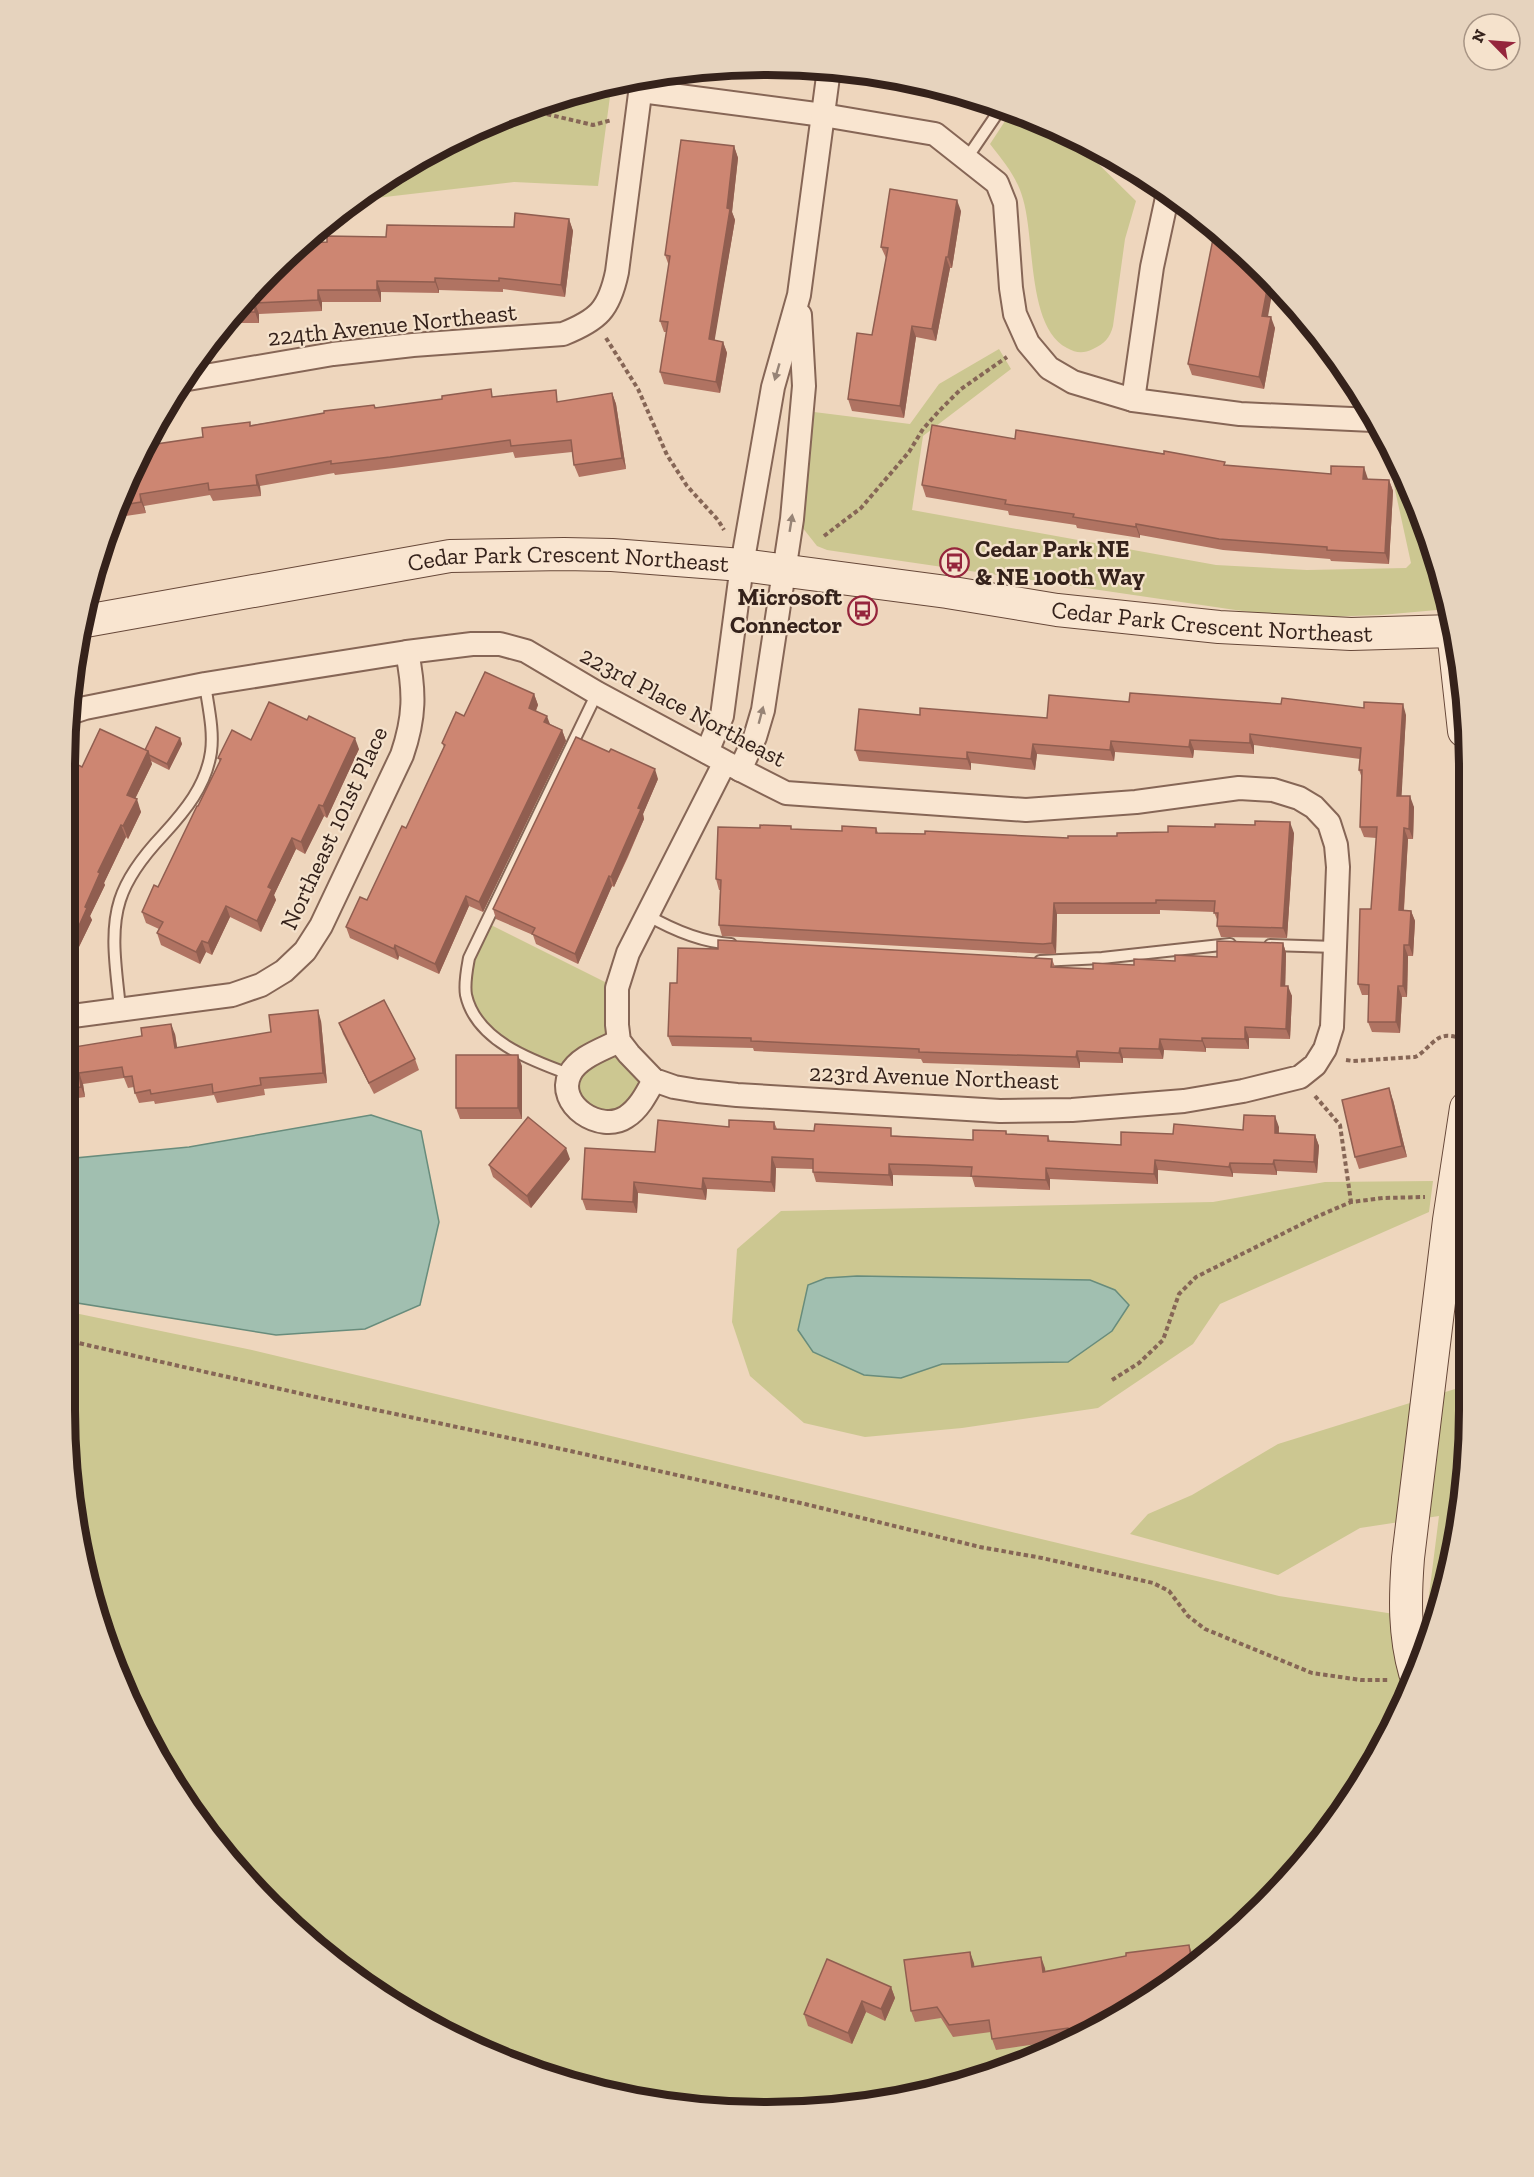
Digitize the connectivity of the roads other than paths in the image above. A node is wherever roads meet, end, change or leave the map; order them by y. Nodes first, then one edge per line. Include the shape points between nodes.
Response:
1 (828, 78) edge
2 (640, 94) edge
3 (823, 115) junction
4 (996, 115) edge
5 (967, 158) junction
6 (1166, 203) edge
7 (799, 295) junction
8 (196, 378) edge
9 (1133, 400) junction
10 (1365, 420) edge
11 (742, 565) junction
12 (782, 571) junction
13 (91, 620) edge
14 (1446, 631) edge
15 (407, 652) junction
16 (205, 684) junction
17 (597, 693) junction
18 (77, 711) edge
19 (724, 761) junction
20 (647, 915) junction
21 (743, 944) edge
22 (1236, 944) edge
23 (1258, 944) edge
24 (1336, 946) junction
25 (1023, 960) edge
26 (120, 1010) junction
27 (75, 1016) edge
28 (619, 1041) junction
29 (569, 1074) junction
30 (654, 1080) junction
31 (1459, 1150) edge
32 (1407, 1671) edge

1 - 3 street
2 - 3 street
2 - 8 street, 224th Avenue Northeast via 613,291 586,325 563,334 333,354
3 - 5 street via 935,134
3 - 7 street
4 - 5 lane
5 - 9 street via 998,183 1005,203 1015,314 1028,343 1049,368 1073,382
6 - 9 street via 1152,267
7 -> 11 street via 773,387
12 -> 7 street via 792,519 804,386
9 - 10 street via 1240,414
11 - 12 street, Cedar Park Crescent Northeast
11 - 13 street, Cedar Park Crescent Northeast via 612,555 450,556
11 - 19 street via 722,716
12 - 14 street, Cedar Park Crescent Northeast via 1057,610 1219,627 1352,634
19 -> 12 street via 755,737 763,710
15 - 16 street, 223rd Place Northeast
15 - 17 street, 223rd Place Northeast via 500,644 526,651
15 - 26 street, Northeast 101st Place via 414,684 409,736 321,926 305,951 261,985 232,995
16 - 18 street, 223rd Place Northeast
16 - 26 lane via 211,752 205,773 194,798 148,851 120,898 114,923
17 - 19 street, 223rd Place Northeast
17 - 29 lane via 469,958 466,976 466,993 473,1014 487,1032
19 - 20 street
19 - 24 street, 223rd Place Northeast via 786,793 1026,810 1136,802 1239,788 1273,790 1314,807 1329,824 1338,867
20 - 21 lane via 690,935
20 - 28 street via 617,988
22 - 25 lane via 1102,958
23 - 24 lane
24 - 30 street, 223rd Avenue Northeast via 1332,1027 1322,1055 1300,1077 1244,1091 1184,1101 1000,1112 737,1095 690,1090
26 - 27 street, Northeast 101st Place
28 - 29 street via 581,1061
28 - 30 street, 223rd Avenue Northeast
29 - 30 street via 567,1090 573,1103 584,1116 599,1122 614,1123 627,1117
31 - 32 street via 1412,1519 1404,1608

